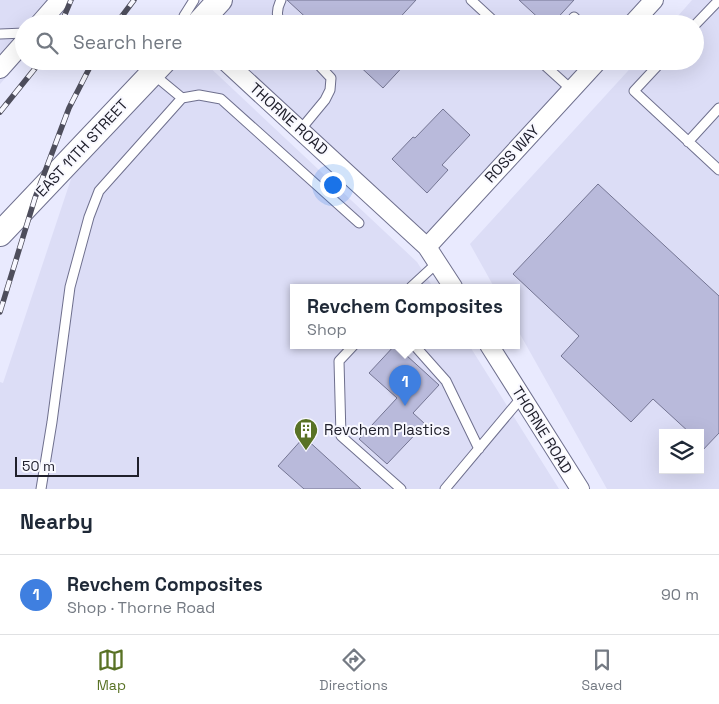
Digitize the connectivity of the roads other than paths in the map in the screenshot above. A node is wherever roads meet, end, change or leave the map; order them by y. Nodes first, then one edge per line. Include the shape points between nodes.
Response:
1 (60, 0) edge
2 (194, 0) edge
3 (220, 0) edge
4 (281, 0) edge
5 (471, 0) edge
6 (654, 0) edge
7 (719, 0) edge
8 (47, 15) edge
9 (185, 15) edge
10 (206, 15) edge
11 (277, 15) edge
12 (487, 15) edge
13 (640, 15) edge
14 (704, 16) edge
15 (15, 33) edge
16 (0, 34) edge
17 (15, 52) edge
18 (0, 69) edge
19 (155, 70) edge
20 (160, 70) edge
21 (236, 70) edge
22 (323, 70) edge
23 (550, 70) edge
24 (590, 70) edge
25 (654, 70) edge
26 (572, 90) junction
27 (182, 98) junction
28 (719, 108) edge
29 (301, 129) junction
30 (688, 142) junction
31 (719, 170) edge
32 (360, 223) dead end
33 (0, 234) edge
34 (427, 247) junction
35 (437, 263) junction
36 (414, 284) edge
37 (451, 284) edge
38 (350, 349) edge
39 (418, 349) edge
40 (492, 349) edge
41 (522, 397) junction
42 (479, 449) junction
43 (41, 489) edge
44 (402, 489) edge
45 (445, 489) edge
46 (580, 489) edge

1 - 8 street
2 - 9 lane
3 - 10 street
4 - 11 lane
5 - 12 lane
6 - 13 street
7 - 14 lane
15 - 16 lane
17 - 18 street
19 - 33 street, EAST 11TH STREET
20 - 27 lane
21 - 29 street, THORNE ROAD
22 - 29 lane via 331,78 330,90
23 - 26 lane
24 - 26 street, ROSS WAY
25 - 30 lane via 634,91
26 - 34 street, ROSS WAY
27 - 32 lane via 199,95 221,99
27 - 43 lane via 99,191 89,217 70,287
28 - 30 lane
29 - 34 street, THORNE ROAD
30 - 31 lane
34 - 35 street, THORNE ROAD
35 - 36 lane
35 - 37 street, THORNE ROAD
38 - 44 lane via 339,361 341,436
39 - 42 lane via 446,381
40 - 41 street, THORNE ROAD
41 - 42 lane
41 - 46 street, THORNE ROAD
42 - 45 lane

